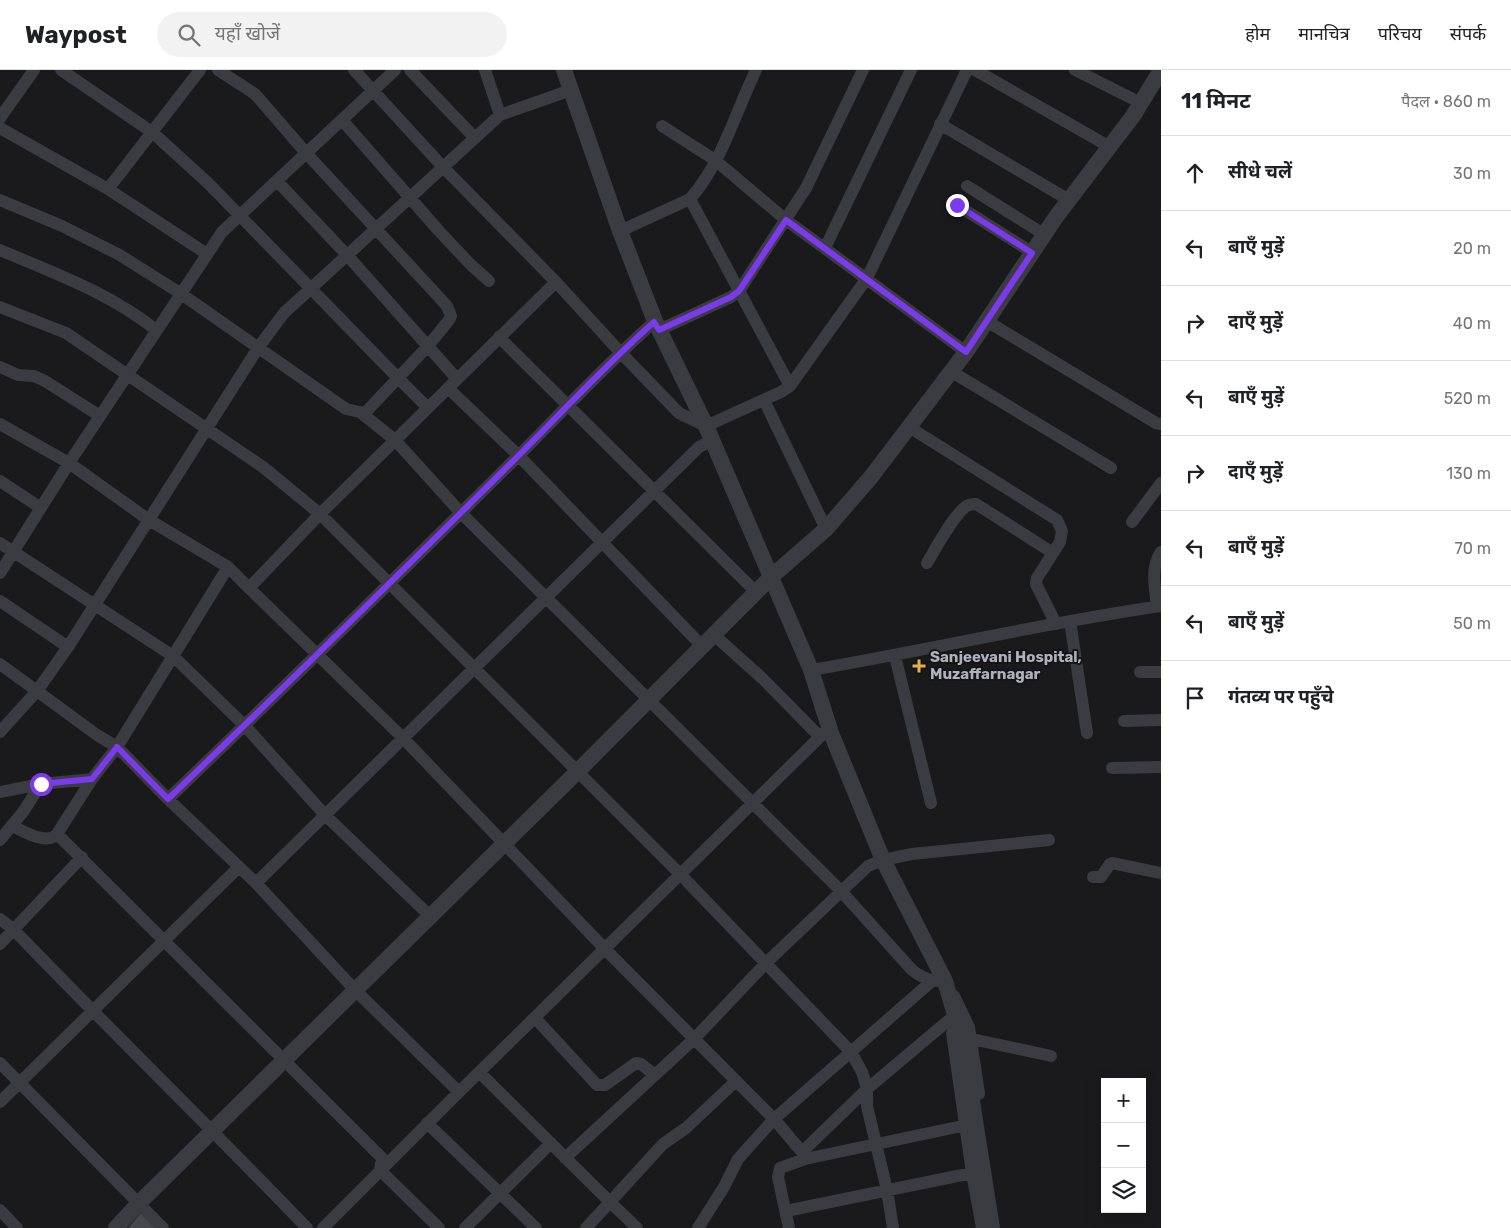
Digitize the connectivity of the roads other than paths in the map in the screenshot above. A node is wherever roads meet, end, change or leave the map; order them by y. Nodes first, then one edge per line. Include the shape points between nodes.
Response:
1 (34, 70) edge
2 (61, 70) edge
3 (200, 70) edge
4 (218, 70) edge
5 (354, 70) edge
6 (395, 70) edge
7 (410, 70) edge
8 (485, 70) edge
9 (564, 70) edge
10 (863, 70) edge
11 (911, 70) edge
12 (967, 70) edge
13 (975, 70) edge
14 (1075, 70) edge
15 (1161, 70) edge
16 (751, 71) edge
17 (571, 90) junction
18 (373, 91) junction
19 (1141, 103) junction
20 (500, 115) junction
21 (0, 118) edge
22 (342, 120) junction
23 (940, 124) junction
24 (662, 126) dead end
25 (0, 128) edge
26 (152, 132) junction
27 (475, 138) junction
28 (1110, 147) junction
29 (306, 154) junction
30 (715, 160) junction
31 (443, 167) junction
32 (277, 181) junction
33 (967, 186) dead end
34 (108, 189) junction
35 (410, 197) junction
36 (690, 199) junction
37 (0, 200) edge
38 (1069, 200) junction
39 (957, 205) dead end
40 (239, 216) junction
41 (786, 220) junction
42 (376, 228) junction
43 (620, 231) junction
44 (1045, 234) junction
45 (825, 248) junction
46 (0, 250) edge
47 (1032, 253) junction
48 (207, 254) junction
49 (347, 255) junction
50 (867, 278) junction
51 (488, 281) dead end
52 (556, 282) junction
53 (310, 289) junction
54 (739, 291) junction
55 (180, 293) junction
56 (0, 307) edge
57 (988, 322) junction
58 (657, 326) junction
59 (156, 330) junction
60 (499, 337) junction
61 (428, 346) junction
62 (258, 348) junction
63 (620, 352) junction
64 (966, 352) junction
65 (0, 367) edge
66 (952, 372) junction
67 (128, 375) junction
68 (398, 378) junction
69 (452, 384) junction
70 (790, 386) junction
71 (764, 400) junction
72 (569, 405) junction
73 (428, 408) junction
74 (364, 414) junction
75 (100, 416) junction
76 (0, 424) edge
77 (1161, 424) edge
78 (909, 427) junction
79 (207, 429) junction
80 (709, 433) junction
81 (395, 440) junction
82 (519, 456) junction
83 (69, 463) junction
84 (1111, 468) dead end
85 (0, 481) edge
86 (1161, 483) edge
87 (653, 492) junction
88 (41, 508) junction
89 (461, 513) junction
90 (320, 514) junction
91 (149, 520) junction
92 (1132, 522) dead end
93 (826, 529) junction
94 (0, 542) edge
95 (602, 542) junction
96 (14, 552) junction
97 (1161, 552) edge
98 (1053, 553) junction
99 (926, 563) dead end
100 (228, 567) junction
101 (0, 573) edge
102 (771, 578) junction
103 (389, 584) junction
104 (248, 588) junction
105 (756, 593) junction
106 (546, 597) junction
107 (0, 601) edge
108 (94, 606) junction
109 (1159, 606) edge
110 (1070, 621) junction
111 (1056, 624) junction
112 (714, 635) junction
113 (702, 646) junction
114 (68, 647) junction
115 (173, 656) junction
116 (316, 656) junction
117 (895, 656) junction
118 (0, 664) edge
119 (474, 668) junction
120 (811, 670) junction
121 (1140, 672) dead end
122 (1161, 672) edge
123 (37, 691) junction
124 (648, 701) junction
125 (1161, 720) edge
126 (1124, 721) dead end
127 (245, 726) junction
128 (0, 732) edge
129 (825, 732) junction
130 (1087, 733) dead end
131 (403, 738) junction
132 (117, 747) junction
133 (1161, 767) edge
134 (1112, 768) dead end
135 (577, 772) junction
136 (92, 779) junction
137 (41, 784) junction
138 (0, 792) edge
139 (168, 799) junction
140 (754, 803) junction
141 (932, 803) dead end
142 (326, 815) junction
143 (5, 832) edge
144 (57, 834) junction
145 (1049, 840) dead end
146 (504, 843) junction
147 (82, 857) junction
148 (883, 860) junction
149 (240, 867) junction
150 (1161, 873) edge
151 (680, 874) junction
152 (1093, 877) dead end
153 (256, 883) junction
154 (841, 891) junction
155 (430, 916) junction
156 (0, 919) edge
157 (13, 929) junction
158 (163, 940) junction
159 (0, 944) edge
160 (604, 949) junction
161 (766, 964) junction
162 (939, 981) junction
163 (356, 990) junction
164 (92, 1011) junction
165 (535, 1018) junction
166 (949, 1020) junction
167 (966, 1037) junction
168 (694, 1038) junction
169 (851, 1052) junction
170 (1051, 1056) dead end
171 (284, 1060) junction
172 (0, 1063) edge
173 (480, 1072) junction
174 (655, 1075) junction
175 (736, 1081) junction
176 (20, 1082) junction
177 (867, 1089) junction
178 (459, 1092) junction
179 (0, 1102) edge
180 (774, 1119) junction
181 (427, 1123) junction
182 (967, 1125) junction
183 (213, 1130) junction
184 (551, 1143) junction
185 (875, 1144) junction
186 (804, 1155) junction
187 (566, 1158) junction
188 (380, 1170) junction
189 (972, 1173) junction
190 (887, 1190) junction
191 (500, 1192) junction
192 (610, 1202) junction
193 (139, 1203) junction
194 (0, 1210) edge
195 (786, 1211) junction
196 (993, 1211) dead end
197 (17, 1228) edge
198 (116, 1228) edge
199 (163, 1228) edge
200 (307, 1228) edge
201 (322, 1228) edge
202 (439, 1228) edge
203 (465, 1228) edge
204 (536, 1228) edge
205 (586, 1228) edge
206 (637, 1228) edge
207 (698, 1228) edge
208 (789, 1228) edge
209 (893, 1228) edge
210 (982, 1228) edge
211 (992, 1228) edge

1 - 21 street
2 - 26 street
3 - 26 street
4 - 29 street via 255,94
5 - 18 street
6 - 18 street
7 - 27 street
8 - 20 street
9 - 17 street
10 - 41 street via 806,188
11 - 45 street
12 - 23 street
13 - 28 street
14 - 19 street
15 - 19 street
16 - 30 street
17 - 20 street
17 - 43 street
18 - 22 street
18 - 31 street
19 - 28 street
20 - 27 street
22 - 29 street
22 - 35 street
23 - 38 street
23 - 50 street
24 - 30 street
25 - 34 street
26 - 34 street
26 - 40 street
27 - 31 street
28 - 38 street
29 - 32 street
29 - 42 street
30 - 36 street
30 - 41 street
31 - 35 street
31 - 52 street
32 - 40 street
32 - 49 street
33 - 44 street
34 - 48 street
35 - 42 street
35 - 51 street
36 - 43 street
36 - 54 street
37 - 55 street via 118,254
38 - 44 street
39 - 47 street
40 - 48 street via 222,232
40 - 53 street
41 - 45 street
41 - 54 street
42 - 49 street
42 - 61 street via 447,306 451,316
43 - 58 street
44 - 47 street
45 - 50 street
46 - 59 street via 94,289
47 - 57 street
48 - 55 street
49 - 53 street
49 - 61 street
50 - 64 street
50 - 70 street
52 - 60 street
52 - 63 street
53 - 62 street via 284,313
53 - 68 street
54 - 58 street
54 - 70 street
55 - 59 street
55 - 62 street
56 - 67 street via 66,333
57 - 64 street
57 - 77 street
58 - 63 street
58 - 80 street
59 - 67 street
60 - 69 street
60 - 72 street
61 - 68 street
61 - 69 street
62 - 74 street via 346,409
62 - 79 street
63 - 72 street
63 - 80 street via 679,412
64 - 66 street
65 - 75 street via 45,381
66 - 78 street
66 - 84 street
67 - 75 street
67 - 79 street
68 - 73 street
68 - 74 street
69 - 73 street
69 - 82 street
70 - 71 street
71 - 80 street
71 - 93 street
72 - 82 street
72 - 87 street
73 - 81 street
74 - 81 street
75 - 83 street
76 - 83 street
78 - 93 street
78 - 98 street via 1057,520 1062,535
79 - 90 street via 263,467
79 - 91 street
80 - 87 street
80 - 102 street
81 - 89 street
81 - 90 street
82 - 89 street
82 - 95 street
83 - 88 street
83 - 91 street
85 - 88 street
86 - 92 street
87 - 95 street
87 - 105 street
88 - 96 street
89 - 103 street
89 - 106 street
90 - 103 street
90 - 104 street
91 - 100 street
91 - 108 street
93 - 102 street
94 - 96 street
95 - 106 street
95 - 113 street
96 - 101 street
96 - 108 street
97 - 109 street via 1156,559 1154,573
98 - 99 street via 976,504 971,504 954,519
98 - 111 street via 1036,584
100 - 104 street
100 - 115 street
102 - 105 street
102 - 120 street
103 - 116 street
103 - 119 street
104 - 116 street
105 - 112 street
106 - 119 street
106 - 124 street
107 - 114 street
108 - 114 street
108 - 115 street
109 - 110 street
110 - 111 street
110 - 130 street
111 - 117 street
112 - 113 street
112 - 129 street
113 - 124 street
114 - 123 street
115 - 127 street
115 - 132 street
116 - 127 street
116 - 131 street
117 - 120 street
117 - 141 street
118 - 123 street
119 - 131 street
119 - 135 street
120 - 129 street
121 - 122 street
123 - 128 street
123 - 132 street
124 - 135 street
124 - 140 street
125 - 126 street
127 - 139 street
127 - 142 street
129 - 140 street
129 - 148 street
131 - 142 street
131 - 146 street
132 - 136 street
132 - 139 street
133 - 134 street
135 - 146 street
135 - 151 street
136 - 137 street
136 - 144 street
137 - 138 street
137 - 143 street
139 - 149 street
140 - 151 street
140 - 154 street
142 - 153 street
142 - 155 street
143 - 144 street via 44,838
144 - 147 street
145 - 148 street
146 - 155 street
146 - 160 street
147 - 157 street
147 - 158 street
148 - 154 street via 868,866
148 - 162 street
149 - 153 street
149 - 158 street
150 - 152 street via 1112,863 1101,877
151 - 160 street
151 - 161 street
153 - 163 street
154 - 161 street
154 - 162 street via 912,970
155 - 163 street
156 - 157 street
157 - 159 street
157 - 164 street
158 - 164 street
158 - 171 street
160 - 165 street
160 - 168 street
161 - 168 street
161 - 169 street
162 - 166 street
162 - 167 street
162 - 169 street
163 - 171 street
163 - 178 street
164 - 176 street
164 - 183 street
165 - 173 street
165 - 174 street via 597,1085 605,1085 636,1063
166 - 177 street
166 - 182 street
167 - 170 street
167 - 196 street
167 - 211 street
168 - 174 street
168 - 175 street
169 - 177 street
169 - 180 street
171 - 183 street
171 - 188 street via 382,1158
172 - 176 street
173 - 178 street
173 - 184 street
174 - 187 street
175 - 180 street
175 - 192 street via 664,1144
176 - 179 street
176 - 193 street
177 - 185 street
177 - 186 street
178 - 181 street
180 - 186 street
180 - 207 street via 738,1159
181 - 188 street
181 - 191 street
182 - 185 street
182 - 189 street
183 - 193 street
183 - 200 street
184 - 187 street
184 - 191 street
185 - 186 street
185 - 190 street
186 - 195 street via 778,1169
187 - 192 street
188 - 201 street
188 - 202 street
189 - 190 street
189 - 210 street
190 - 195 street
190 - 209 street
191 - 203 street
191 - 204 street
192 - 205 street
192 - 206 street
193 - 198 street
193 - 199 street
194 - 197 street
195 - 208 street

